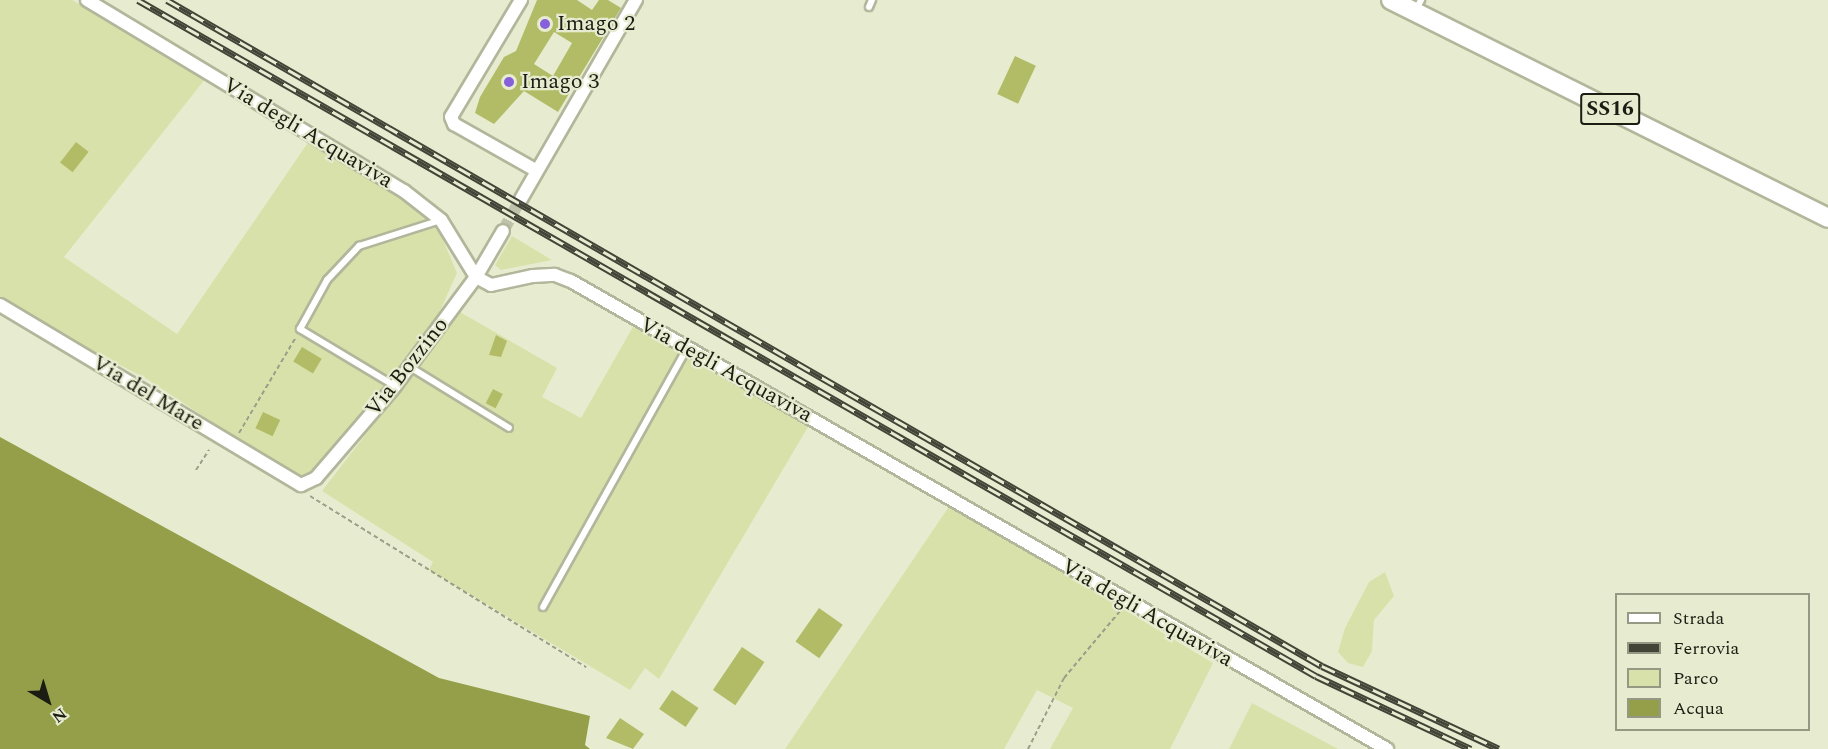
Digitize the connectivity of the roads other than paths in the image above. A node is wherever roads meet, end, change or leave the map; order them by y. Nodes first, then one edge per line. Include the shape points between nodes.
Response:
1 (87, 0) edge
2 (521, 0) edge
3 (636, 0) edge
4 (872, 0) edge
5 (1391, 0) edge
6 (1418, 6) edge
7 (869, 7) dead end
8 (537, 171) junction
9 (521, 199) tunnel mouth
10 (1828, 218) edge
11 (441, 220) junction
12 (503, 231) tunnel mouth
13 (476, 277) junction
14 (0, 305) edge
15 (686, 350) junction
16 (410, 367) junction
17 (394, 386) junction
18 (509, 428) dead end
19 (300, 484) joint
20 (543, 607) dead end
21 (1387, 749) edge

1 - 11 street, Via degli Acquaviva via 404,191
2 - 8 street via 451,117 454,124
3 - 8 street
4 - 7 lane
5 - 6 main road, SS16
6 - 10 main road, SS16
8 - 9 street
11 - 13 street, Via degli Acquaviva
11 - 17 lane via 359,246 327,280 300,329
12 - 13 street, Via Bozzino
13 - 15 street, Via degli Acquaviva via 491,285 555,275
13 - 16 street, Via Bozzino
14 - 19 street, Via del Mare
15 - 20 lane
15 - 21 street, Via degli Acquaviva
16 - 17 street, Via Bozzino
16 - 18 lane
17 - 19 street, Via Bozzino via 316,478

